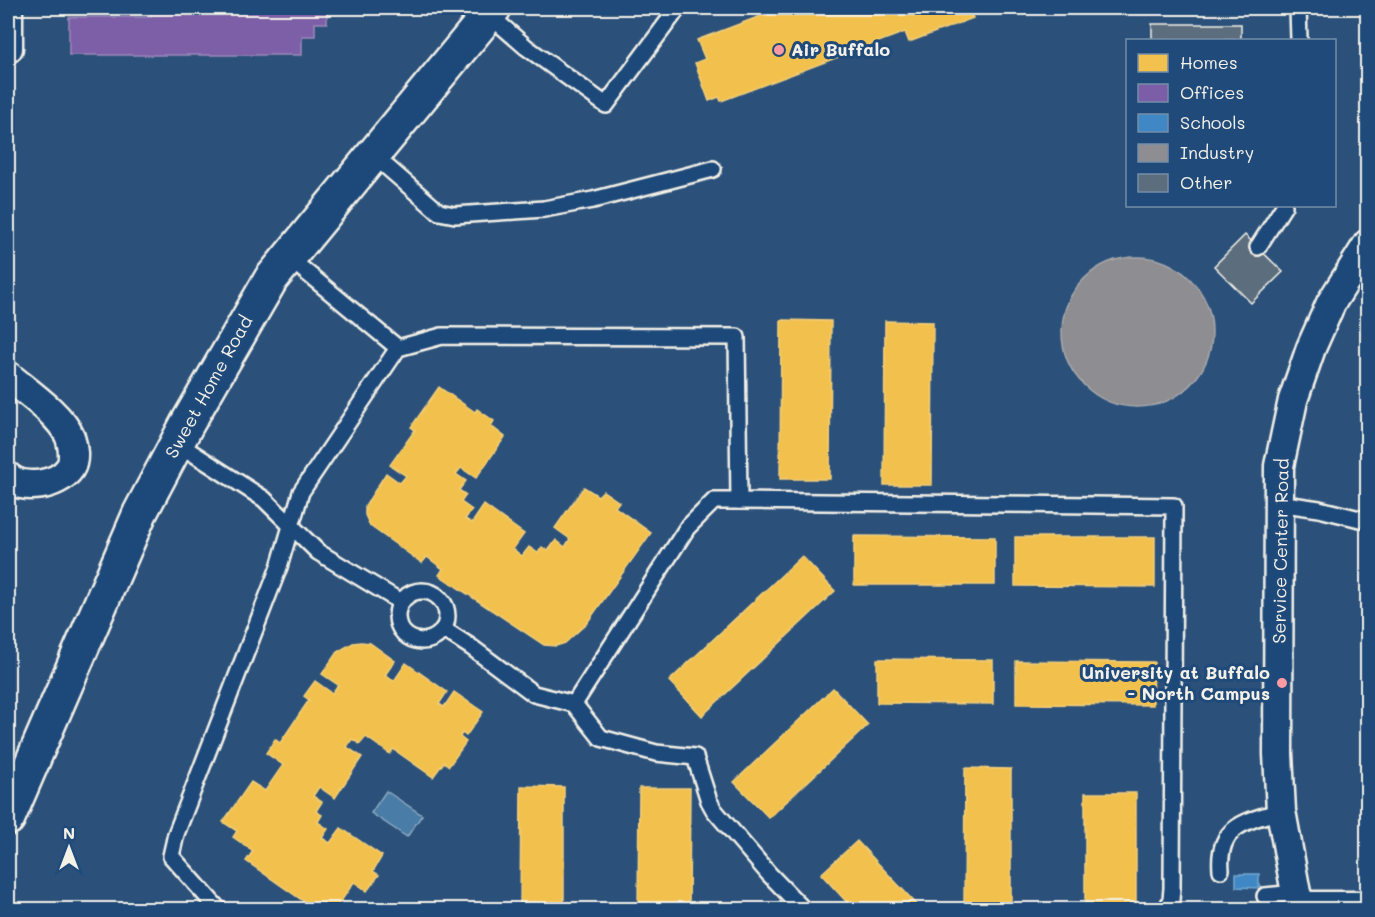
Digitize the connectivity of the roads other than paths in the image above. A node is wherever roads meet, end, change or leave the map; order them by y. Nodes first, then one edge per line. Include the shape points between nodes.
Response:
1 (8, 8) edge
2 (678, 8) edge
3 (1298, 8) edge
4 (490, 11) edge
5 (1299, 39) edge
6 (8, 48) edge
7 (372, 154) junction
8 (714, 170) dead end
9 (1283, 207) edge
10 (1368, 244) edge
11 (1258, 247) dead end
12 (289, 258) junction
13 (398, 348) junction
14 (8, 376) edge
15 (177, 443) junction
16 (8, 477) edge
17 (739, 501) junction
18 (1278, 503) junction
19 (1368, 521) edge
20 (291, 526) junction
21 (401, 602) junction
22 (443, 629) junction
23 (574, 704) junction
24 (1281, 811) junction
25 (8, 818) edge
26 (1221, 870) dead end
27 (1265, 897) dead end
28 (1300, 903) edge
29 (1368, 906) edge
30 (219, 909) edge
31 (804, 909) edge
32 (1166, 909) edge

1 - 6 street
2 - 4 lane via 606,105 526,47
3 - 5 lane
4 - 7 main road, Sweet Home Road
7 - 8 lane via 440,212 455,215 544,209
7 - 12 main road, Sweet Home Road
9 - 11 lane
10 - 18 street, Service Center Road via 1331,303 1311,348 1293,400 1280,461
12 - 13 lane
12 - 15 main road, Sweet Home Road via 271,279
13 - 17 lane via 442,336 737,337
13 - 20 lane via 301,492
14 - 16 street via 62,423 74,452 70,468 56,480 25,486
15 - 20 lane via 264,499
15 - 25 main road, Sweet Home Road via 140,513
17 - 23 lane via 714,501 687,528
17 - 32 lane via 1174,506 1172,888
18 - 19 lane via 1319,508
18 - 24 street, Service Center Road
20 - 21 lane via 318,552
20 - 30 lane via 171,856
21 - 22 lane via 423,591 438,596 447,615
21 - 22 lane via 398,621 409,637 430,640
22 - 23 lane via 534,694
23 - 31 lane via 601,738 656,753 695,757 714,810
24 - 26 lane via 1251,819 1233,829 1222,843
24 - 28 street, Service Center Road
27 - 28 lane
28 - 29 street

